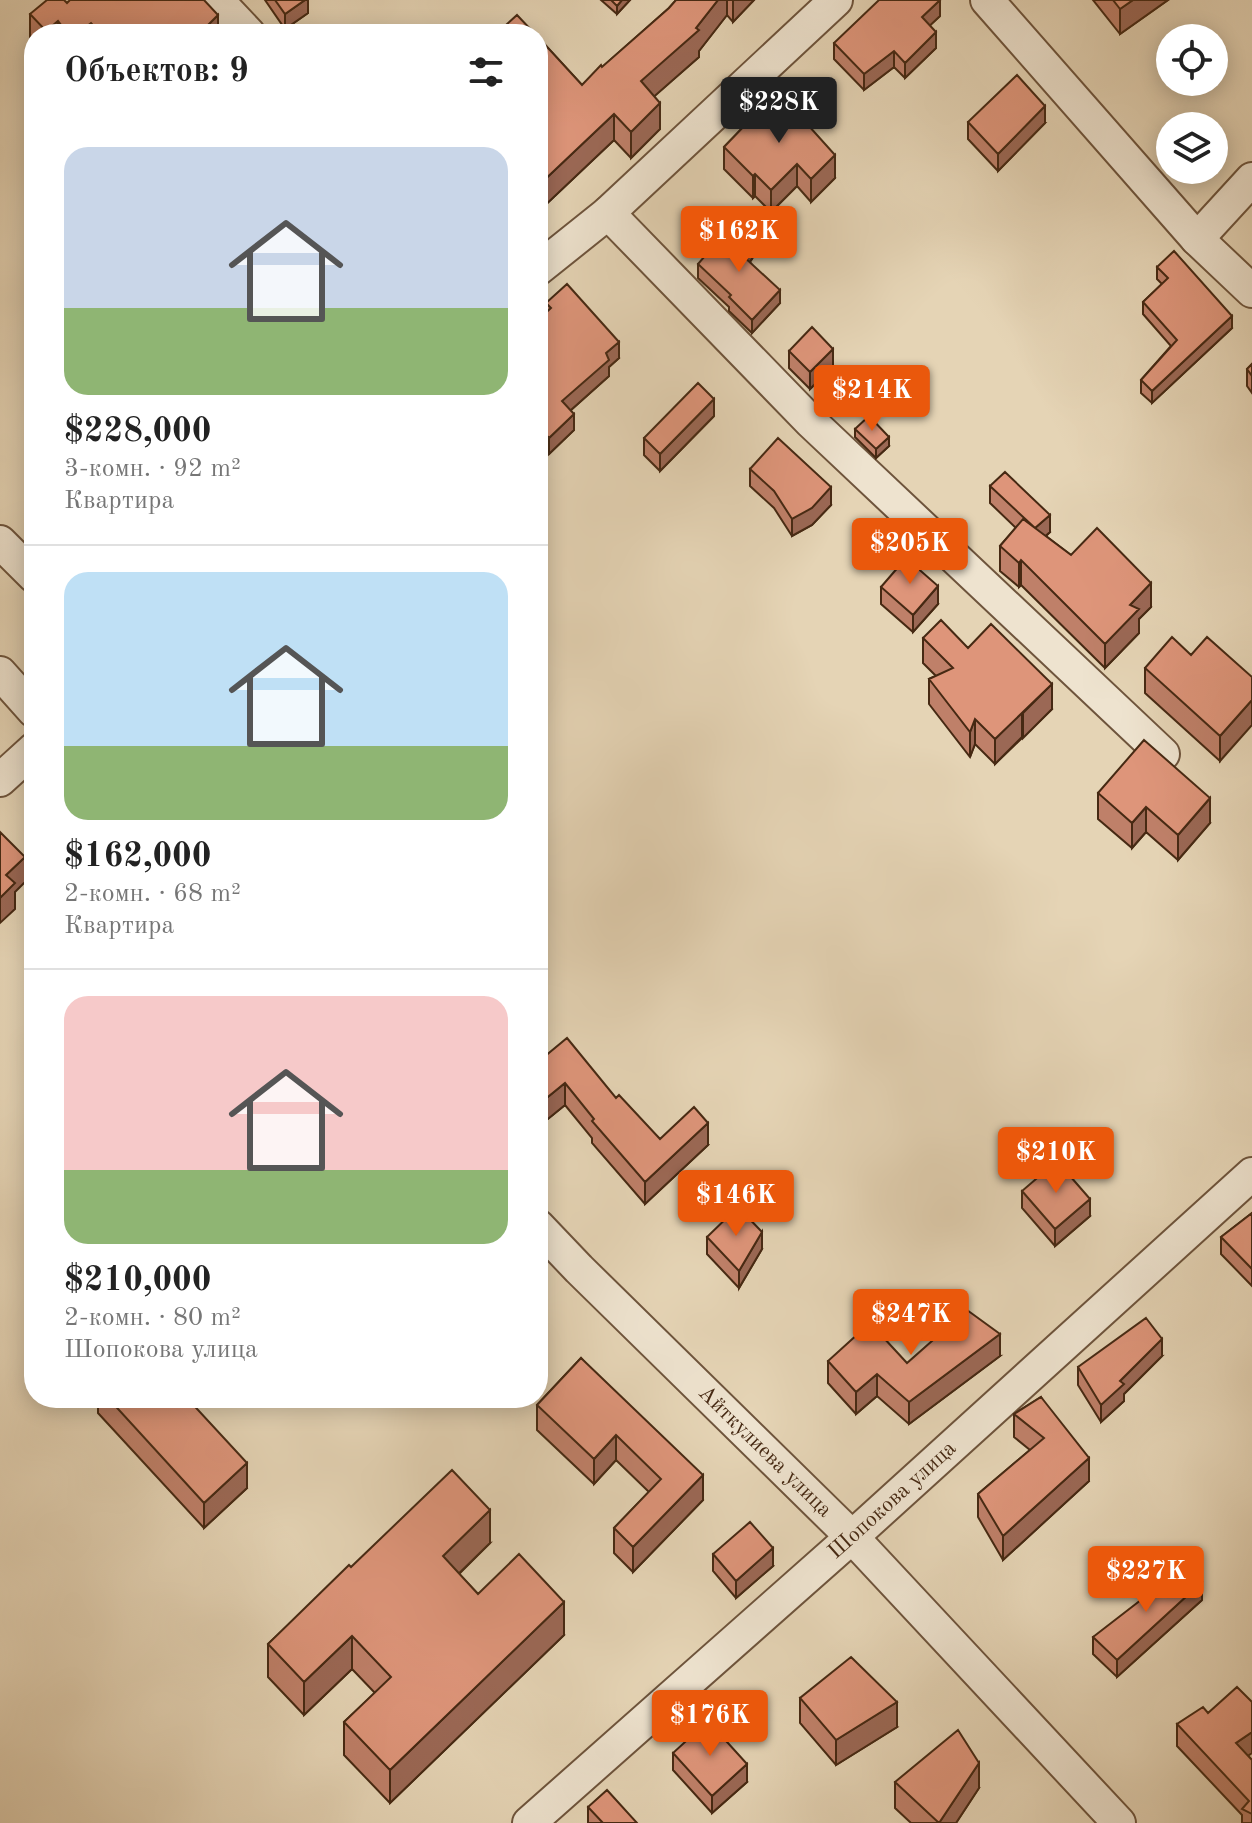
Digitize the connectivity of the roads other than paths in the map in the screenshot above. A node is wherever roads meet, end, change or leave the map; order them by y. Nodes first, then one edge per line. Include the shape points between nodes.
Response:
1 (217, 0) edge
2 (836, 0) edge
3 (987, 0) edge
4 (240, 24) edge
5 (1252, 179) edge
6 (608, 213) junction
7 (1197, 239) junction
8 (548, 261) edge
9 (1252, 291) edge
10 (0, 542) edge
11 (24, 566) edge
12 (0, 673) edge
13 (24, 700) edge
14 (1163, 754) edge
15 (24, 758) edge
16 (0, 780) edge
17 (1252, 1174) edge
18 (548, 1236) edge
19 (852, 1537) junction
20 (529, 1823) edge
21 (1119, 1823) edge

1 - 4 street
2 - 6 street
3 - 7 street
5 - 7 street
6 - 8 street
6 - 14 street via 811,422
7 - 9 street
10 - 11 street
12 - 13 street
15 - 16 street
17 - 19 street, Шопокова улица
18 - 19 street, Айткулиева улица
19 - 20 street, Шопокова улица
19 - 21 street, Айткулиева улица

